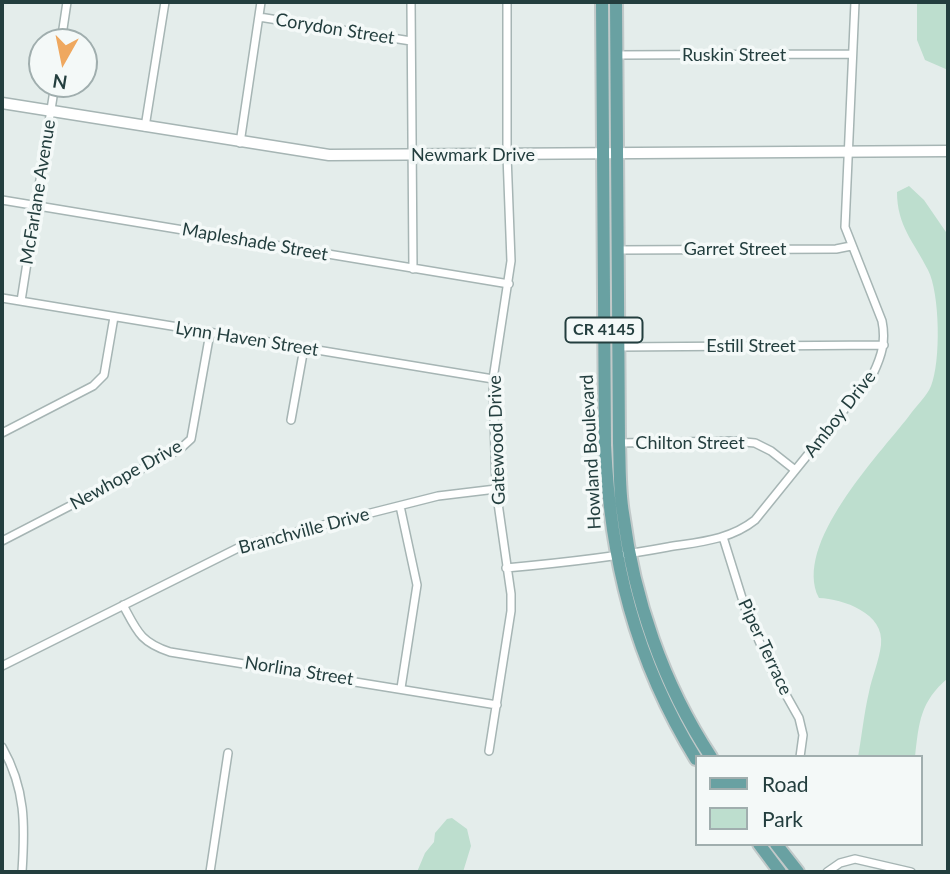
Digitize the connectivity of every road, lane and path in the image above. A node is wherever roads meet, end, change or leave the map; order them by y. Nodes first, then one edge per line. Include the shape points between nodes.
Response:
1 (67, 2) edge
2 (165, 2) edge
3 (261, 2) edge
4 (411, 2) edge
5 (507, 2) edge
6 (603, 2) edge
7 (616, 2) edge
8 (855, 2) edge
9 (259, 17) junction
10 (63, 28) edge
11 (411, 41) junction
12 (852, 54) junction
13 (616, 55) junction
14 (52, 98) edge
15 (2, 103) edge
16 (50, 112) junction
17 (145, 127) junction
18 (240, 143) junction
19 (948, 151) edge
20 (848, 152) junction
21 (610, 154) junction
22 (411, 155) junction
23 (507, 155) junction
24 (2, 200) edge
25 (35, 205) junction
26 (851, 246) junction
27 (617, 250) junction
28 (413, 269) junction
29 (509, 284) junction
30 (2, 298) edge
31 (21, 301) junction
32 (114, 317) junction
33 (210, 333) junction
34 (884, 345) junction
35 (618, 347) junction
36 (304, 348) junction
37 (493, 379) junction
38 (292, 420) dead end
39 (2, 433) edge
40 (619, 443) junction
41 (795, 470) junction
42 (496, 489) junction
43 (400, 506) junction
44 (723, 537) junction
45 (2, 541) edge
46 (630, 555) junction
47 (616, 556) junction
48 (506, 568) junction
49 (123, 605) junction
50 (2, 666) edge
51 (401, 688) junction
52 (497, 705) junction
53 (2, 747) edge
54 (489, 751) dead end
55 (228, 753) dead end
56 (694, 755) edge
57 (710, 755) edge
58 (800, 755) edge
59 (760, 846) edge
60 (778, 846) edge
61 (22, 872) edge
62 (210, 872) edge
63 (780, 872) edge
64 (799, 872) edge
65 (827, 872) edge
66 (911, 872) edge

1 - 10 street
2 - 17 street
3 - 9 street
4 - 11 street
5 - 23 street, Gatewood Drive
6 - 21 main road, Howland Boulevard / CR 4145
7 - 13 main road, Howland Boulevard / CR 4145
8 - 12 street
9 - 11 street, Corydon Street
9 - 18 street
11 - 22 street
12 - 13 street, Ruskin Street
12 - 20 street
13 - 21 main road, Howland Boulevard / CR 4145
14 - 16 street, McFarlane Avenue
15 - 16 street, Newmark Drive
16 - 17 street, Newmark Drive
16 - 25 street, McFarlane Avenue
17 - 18 street, Newmark Drive
18 - 22 street, Newmark Drive via 329,155
19 - 20 street, Newmark Drive
20 - 21 street, Newmark Drive
20 - 26 street via 845,227
21 - 23 street, Newmark Drive
21 - 27 main road, Howland Boulevard / CR 4145
21 - 47 main road, Howland Boulevard / CR 4145 via 605,445
22 - 23 street, Newmark Drive
22 - 28 street
23 - 29 street, Gatewood Drive
24 - 25 street, Mapleshade Street
25 - 28 street, Mapleshade Street
25 - 31 street, McFarlane Avenue
26 - 27 street, Garret Street
26 - 34 street via 881,321
27 - 35 main road, Howland Boulevard / CR 4145
28 - 29 street, Mapleshade Street
29 - 37 street, Gatewood Drive
30 - 31 street, Lynn Haven Street
31 - 32 street, Lynn Haven Street
32 - 33 street, Lynn Haven Street
32 - 39 street via 104,375 93,386
33 - 36 street, Lynn Haven Street
33 - 45 street, Newhope Drive via 191,439 180,449
34 - 35 street, Estill Street
34 - 41 street, Amboy Drive via 873,374
35 - 40 main road, Howland Boulevard / CR 4145
36 - 37 street, Lynn Haven Street
36 - 38 street
37 - 42 street, Gatewood Drive
40 - 41 street, Chilton Street via 755,443
40 - 46 main road, Howland Boulevard / CR 4145 via 622,511
41 - 44 street, Amboy Drive via 755,520
42 - 43 street, Branchville Drive
42 - 48 street, Gatewood Drive
43 - 49 street, Branchville Drive via 244,545
43 - 51 street via 417,585
44 - 46 street, Amboy Drive
44 - 58 street, Piper Terrace via 747,614 799,718
46 - 47 street, Amboy Drive
46 - 57 main road, Howland Boulevard / CR 4145 via 648,625 672,687
47 - 48 street, Amboy Drive
47 - 56 main road, Howland Boulevard / CR 4145 via 658,690
48 - 52 street, Gatewood Drive via 510,611
49 - 50 street, Branchville Drive
49 - 51 street, Norlina Street via 141,638 170,652
51 - 52 street, Norlina Street
52 - 54 street, Gatewood Drive
53 - 61 street via 24,812
55 - 62 street
59 - 63 main road
60 - 64 main road
65 - 66 street via 855,859

